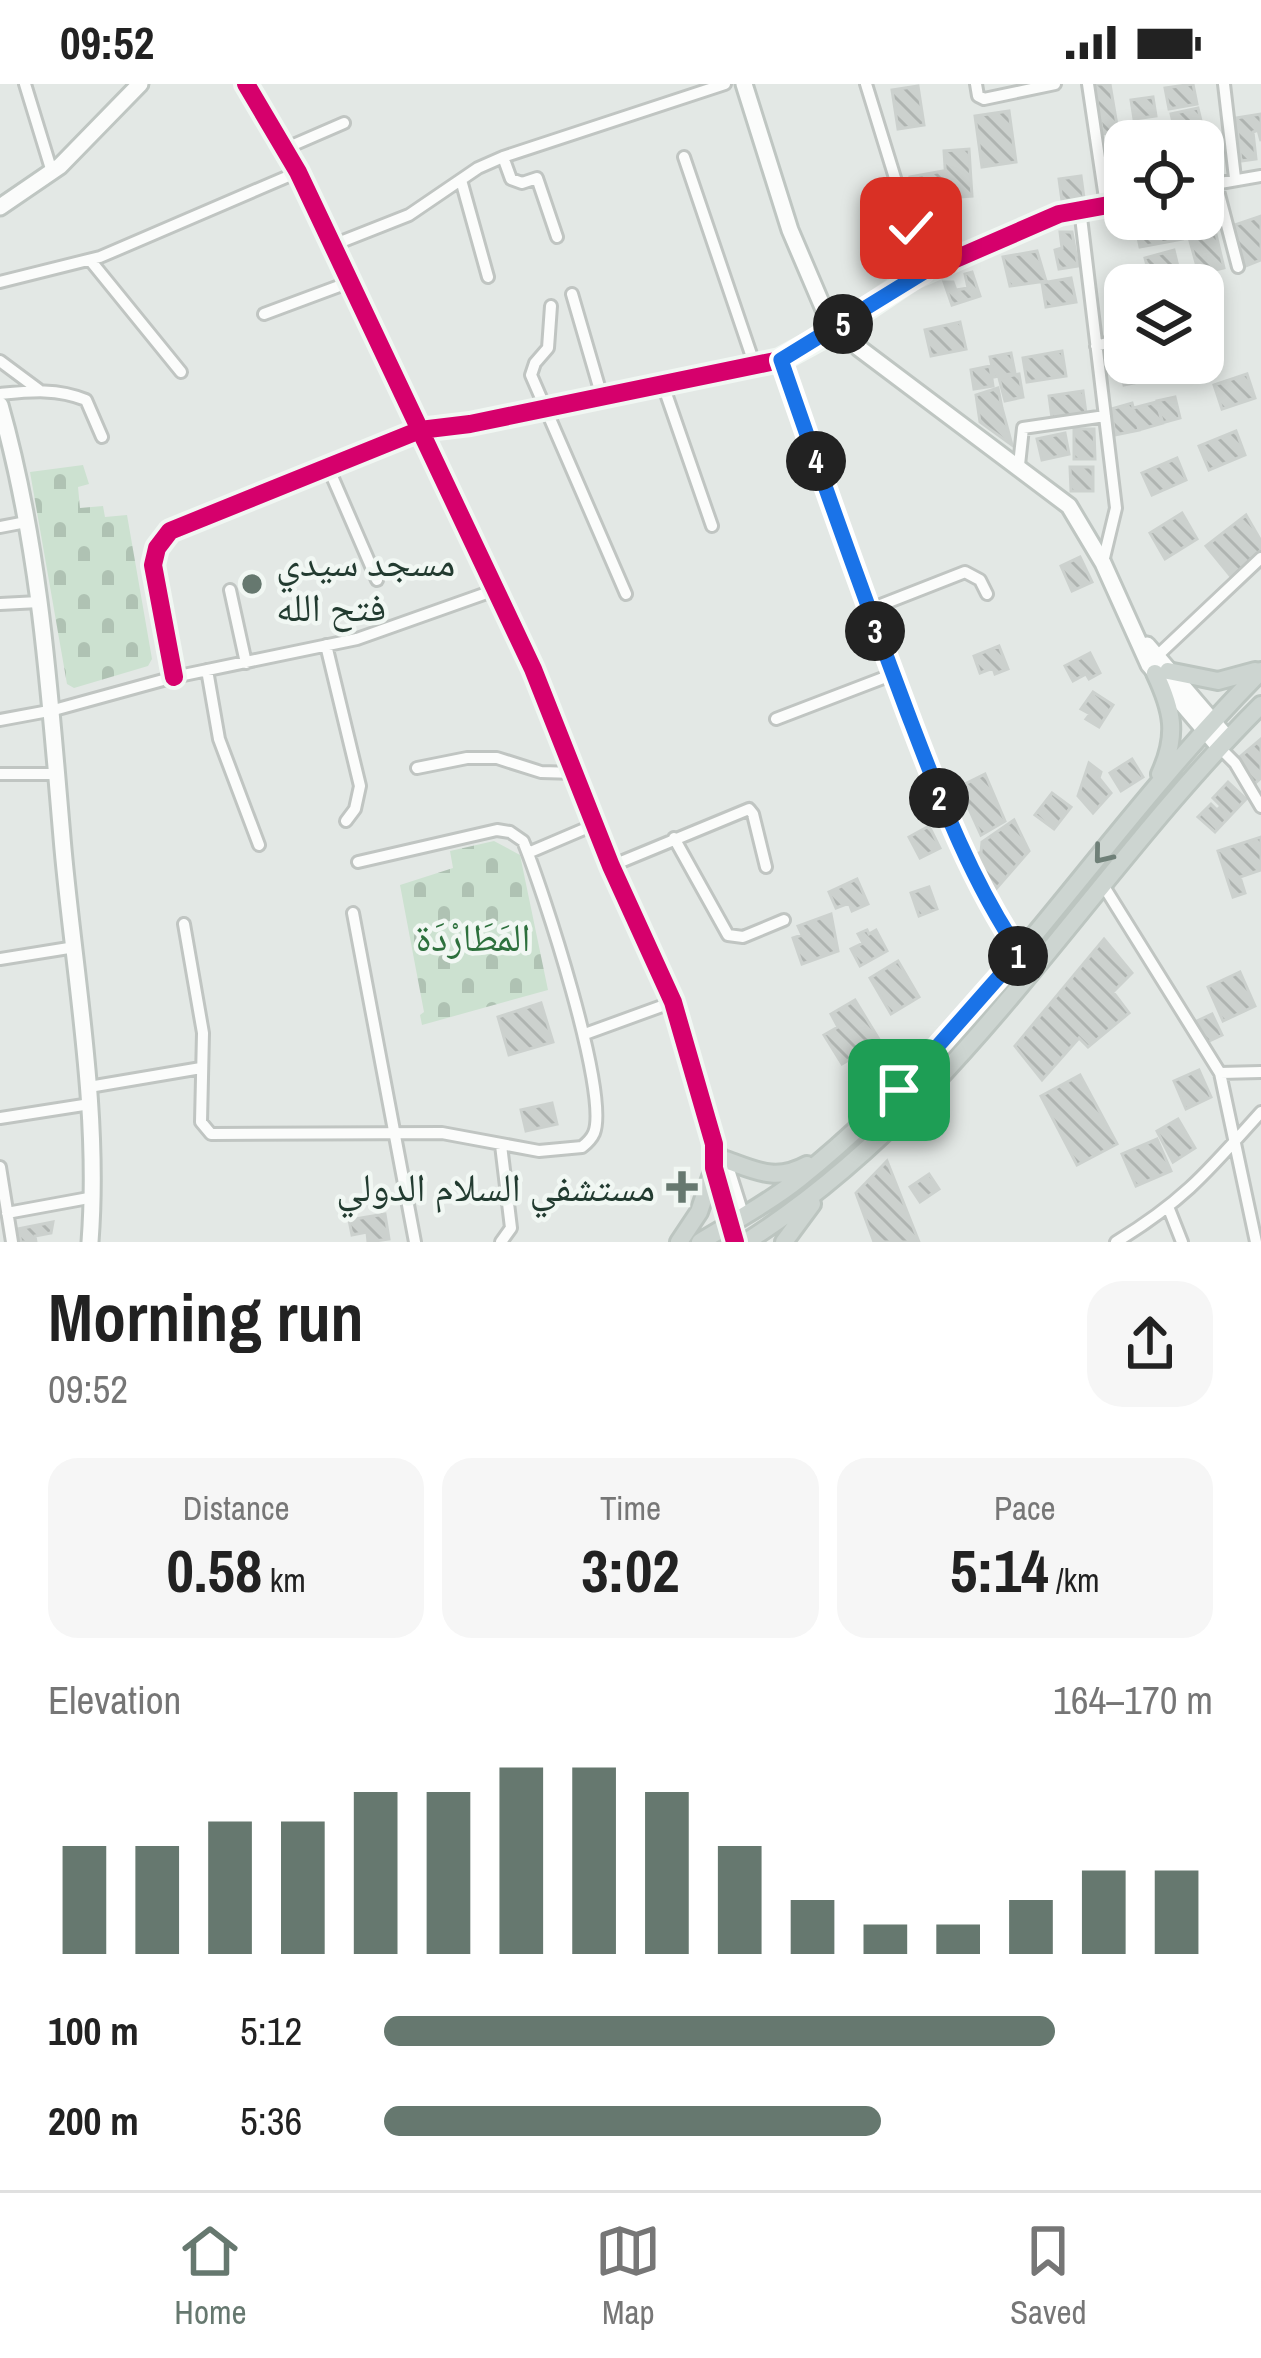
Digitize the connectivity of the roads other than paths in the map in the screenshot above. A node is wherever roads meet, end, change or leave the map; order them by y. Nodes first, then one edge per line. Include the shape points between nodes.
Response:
1 (25, 84) edge
2 (140, 84) edge
3 (246, 84) edge
4 (725, 84) edge
5 (744, 84) edge
6 (866, 84) edge
7 (976, 84) edge
8 (1055, 84) edge
9 (1088, 84) edge
10 (1225, 84) edge
11 (344, 123) dead end
12 (284, 149) junction
13 (502, 157) junction
14 (684, 157) dead end
15 (52, 172) junction
16 (298, 172) junction
17 (1261, 176) edge
18 (1235, 178) junction
19 (460, 180) junction
20 (1224, 181) edge
21 (1104, 192) edge
22 (1104, 205) edge
23 (0, 207) edge
24 (1080, 209) junction
25 (1224, 226) edge
26 (557, 237) dead end
27 (333, 245) junction
28 (90, 260) junction
29 (1238, 267) dead end
30 (924, 272) junction
31 (488, 277) dead end
32 (0, 282) edge
33 (350, 282) junction
34 (572, 294) dead end
35 (550, 306) dead end
36 (264, 314) dead end
37 (838, 328) junction
38 (1104, 344) edge
39 (1096, 346) junction
40 (781, 360) junction
41 (0, 361) edge
42 (755, 366) junction
43 (181, 372) dead end
44 (663, 386) junction
45 (39, 390) junction
46 (0, 394) edge
47 (602, 397) junction
48 (0, 404) edge
49 (547, 408) junction
50 (1105, 416) junction
51 (420, 430) junction
52 (102, 437) dead end
53 (1019, 465) junction
54 (328, 467) junction
55 (26, 522) junction
56 (712, 526) dead end
57 (0, 527) edge
58 (1261, 558) edge
59 (1103, 563) junction
60 (377, 580) dead end
61 (498, 589) junction
62 (230, 590) dead end
63 (626, 594) dead end
64 (987, 594) dead end
65 (38, 602) junction
66 (0, 604) edge
67 (868, 610) junction
68 (326, 645) junction
69 (246, 663) junction
70 (1160, 667) junction
71 (1261, 669) edge
72 (207, 670) junction
73 (891, 675) junction
74 (174, 677) junction
75 (1261, 704) edge
76 (54, 710) junction
77 (776, 719) dead end
78 (0, 720) edge
79 (1209, 724) junction
80 (1223, 742) junction
81 (416, 768) dead end
82 (576, 773) junction
83 (58, 774) junction
84 (0, 775) edge
85 (1149, 797) junction
86 (1261, 807) edge
87 (346, 821) dead end
88 (596, 824) junction
89 (674, 838) junction
90 (260, 845) dead end
91 (528, 854) junction
92 (358, 862) dead end
93 (611, 866) junction
94 (766, 867) dead end
95 (1102, 885) junction
96 (353, 913) dead end
97 (784, 920) dead end
98 (184, 924) dead end
99 (75, 947) junction
100 (1020, 953) junction
101 (0, 959) edge
102 (673, 1003) junction
103 (585, 1034) junction
104 (201, 1068) junction
105 (1261, 1072) edge
106 (1220, 1073) junction
107 (89, 1087) junction
108 (91, 1105) junction
109 (1261, 1112) edge
110 (0, 1118) edge
111 (394, 1132) junction
112 (501, 1145) junction
113 (1233, 1147) junction
114 (824, 1158) junction
115 (720, 1164) junction
116 (0, 1167) edge
117 (838, 1174) junction
118 (94, 1197) junction
119 (1168, 1209) junction
120 (8, 1213) junction
121 (735, 1218) junction
122 (746, 1241) edge
123 (12, 1242) edge
124 (90, 1242) edge
125 (415, 1242) edge
126 (501, 1242) edge
127 (679, 1242) edge
128 (700, 1242) edge
129 (784, 1242) edge
130 (1116, 1242) edge
131 (1182, 1242) edge
132 (1256, 1242) edge

1 - 15 street
2 - 15 street
3 - 12 street
4 - 13 street
5 - 37 street via 804,265
6 - 30 street
7 - 8 street via 984,99
9 - 21 street
10 - 18 street
11 - 12 street
12 - 16 street
13 - 19 street
13 - 26 street via 511,179 537,178
14 - 42 street
15 - 23 street
16 - 27 street
16 - 28 street
17 - 18 street
18 - 20 street
19 - 27 street via 409,215
19 - 31 street
22 - 24 street
24 - 30 street
24 - 39 street
25 - 29 street
27 - 33 street
28 - 32 street
28 - 43 street
30 - 37 street
33 - 36 street
33 - 51 street
34 - 47 street
35 - 49 street via 548,348 531,375
37 - 40 street
37 - 53 street
38 - 39 street
39 - 50 street
40 - 42 street
40 - 67 street
41 - 45 street
42 - 44 street
44 - 47 street
44 - 56 street
45 - 46 street
45 - 52 street via 86,400
47 - 49 street
48 - 55 street
49 - 51 street
49 - 63 street
50 - 53 street via 1023,428
50 - 59 street via 1116,508
51 - 54 street
51 - 61 street
53 - 59 street via 1079,518
54 - 60 street
54 - 74 street via 161,541 153,565
55 - 57 street
55 - 65 street
58 - 70 street
59 - 70 street
61 - 68 street
61 - 82 street
62 - 69 street
64 - 67 street via 964,572
65 - 66 street
65 - 76 street
67 - 73 street
68 - 69 street
68 - 87 street via 360,786
69 - 72 street
70 - 71 main road via 1218,681
70 - 79 street
70 - 85 main road via 1174,728
71 - 79 main road
72 - 74 street
72 - 90 street via 219,739
73 - 77 street
73 - 100 street via 971,872
74 - 76 street
75 - 80 main road
76 - 78 street
76 - 83 street
79 - 80 street
79 - 85 main road
80 - 86 street
80 - 95 main road
81 - 82 street via 497,758
82 - 88 street
83 - 84 street
83 - 99 street
85 -> 100 main road
88 - 91 street
88 - 93 street
89 - 93 street
89 - 94 street via 749,809
89 - 97 street via 722,931 743,937
91 - 92 street via 511,832 497,830
91 - 103 street
93 - 102 street
95 - 106 street
95 - 117 main road via 947,1072
96 - 111 street
98 - 104 street via 203,1033
99 - 101 street
99 - 107 street
100 - 114 main road via 915,1074
102 - 103 street
102 - 115 street
103 - 112 street via 597,1114 590,1140 571,1151
104 - 107 street
104 - 111 street via 201,1122 211,1134
105 - 106 street
106 - 113 street
107 - 108 street
108 - 110 street
108 - 118 street
109 - 113 street
111 - 112 street
111 - 125 street
112 - 126 street via 511,1228
113 - 119 street
113 - 132 street
114 - 115 main road via 777,1176
114 - 121 main road
115 - 121 street
115 - 127 main road
116 - 120 street
117 - 122 main road
117 - 129 main road
118 - 120 street
118 - 124 street
119 - 130 street
119 - 131 street
120 - 123 street
121 - 122 street
121 - 128 main road

